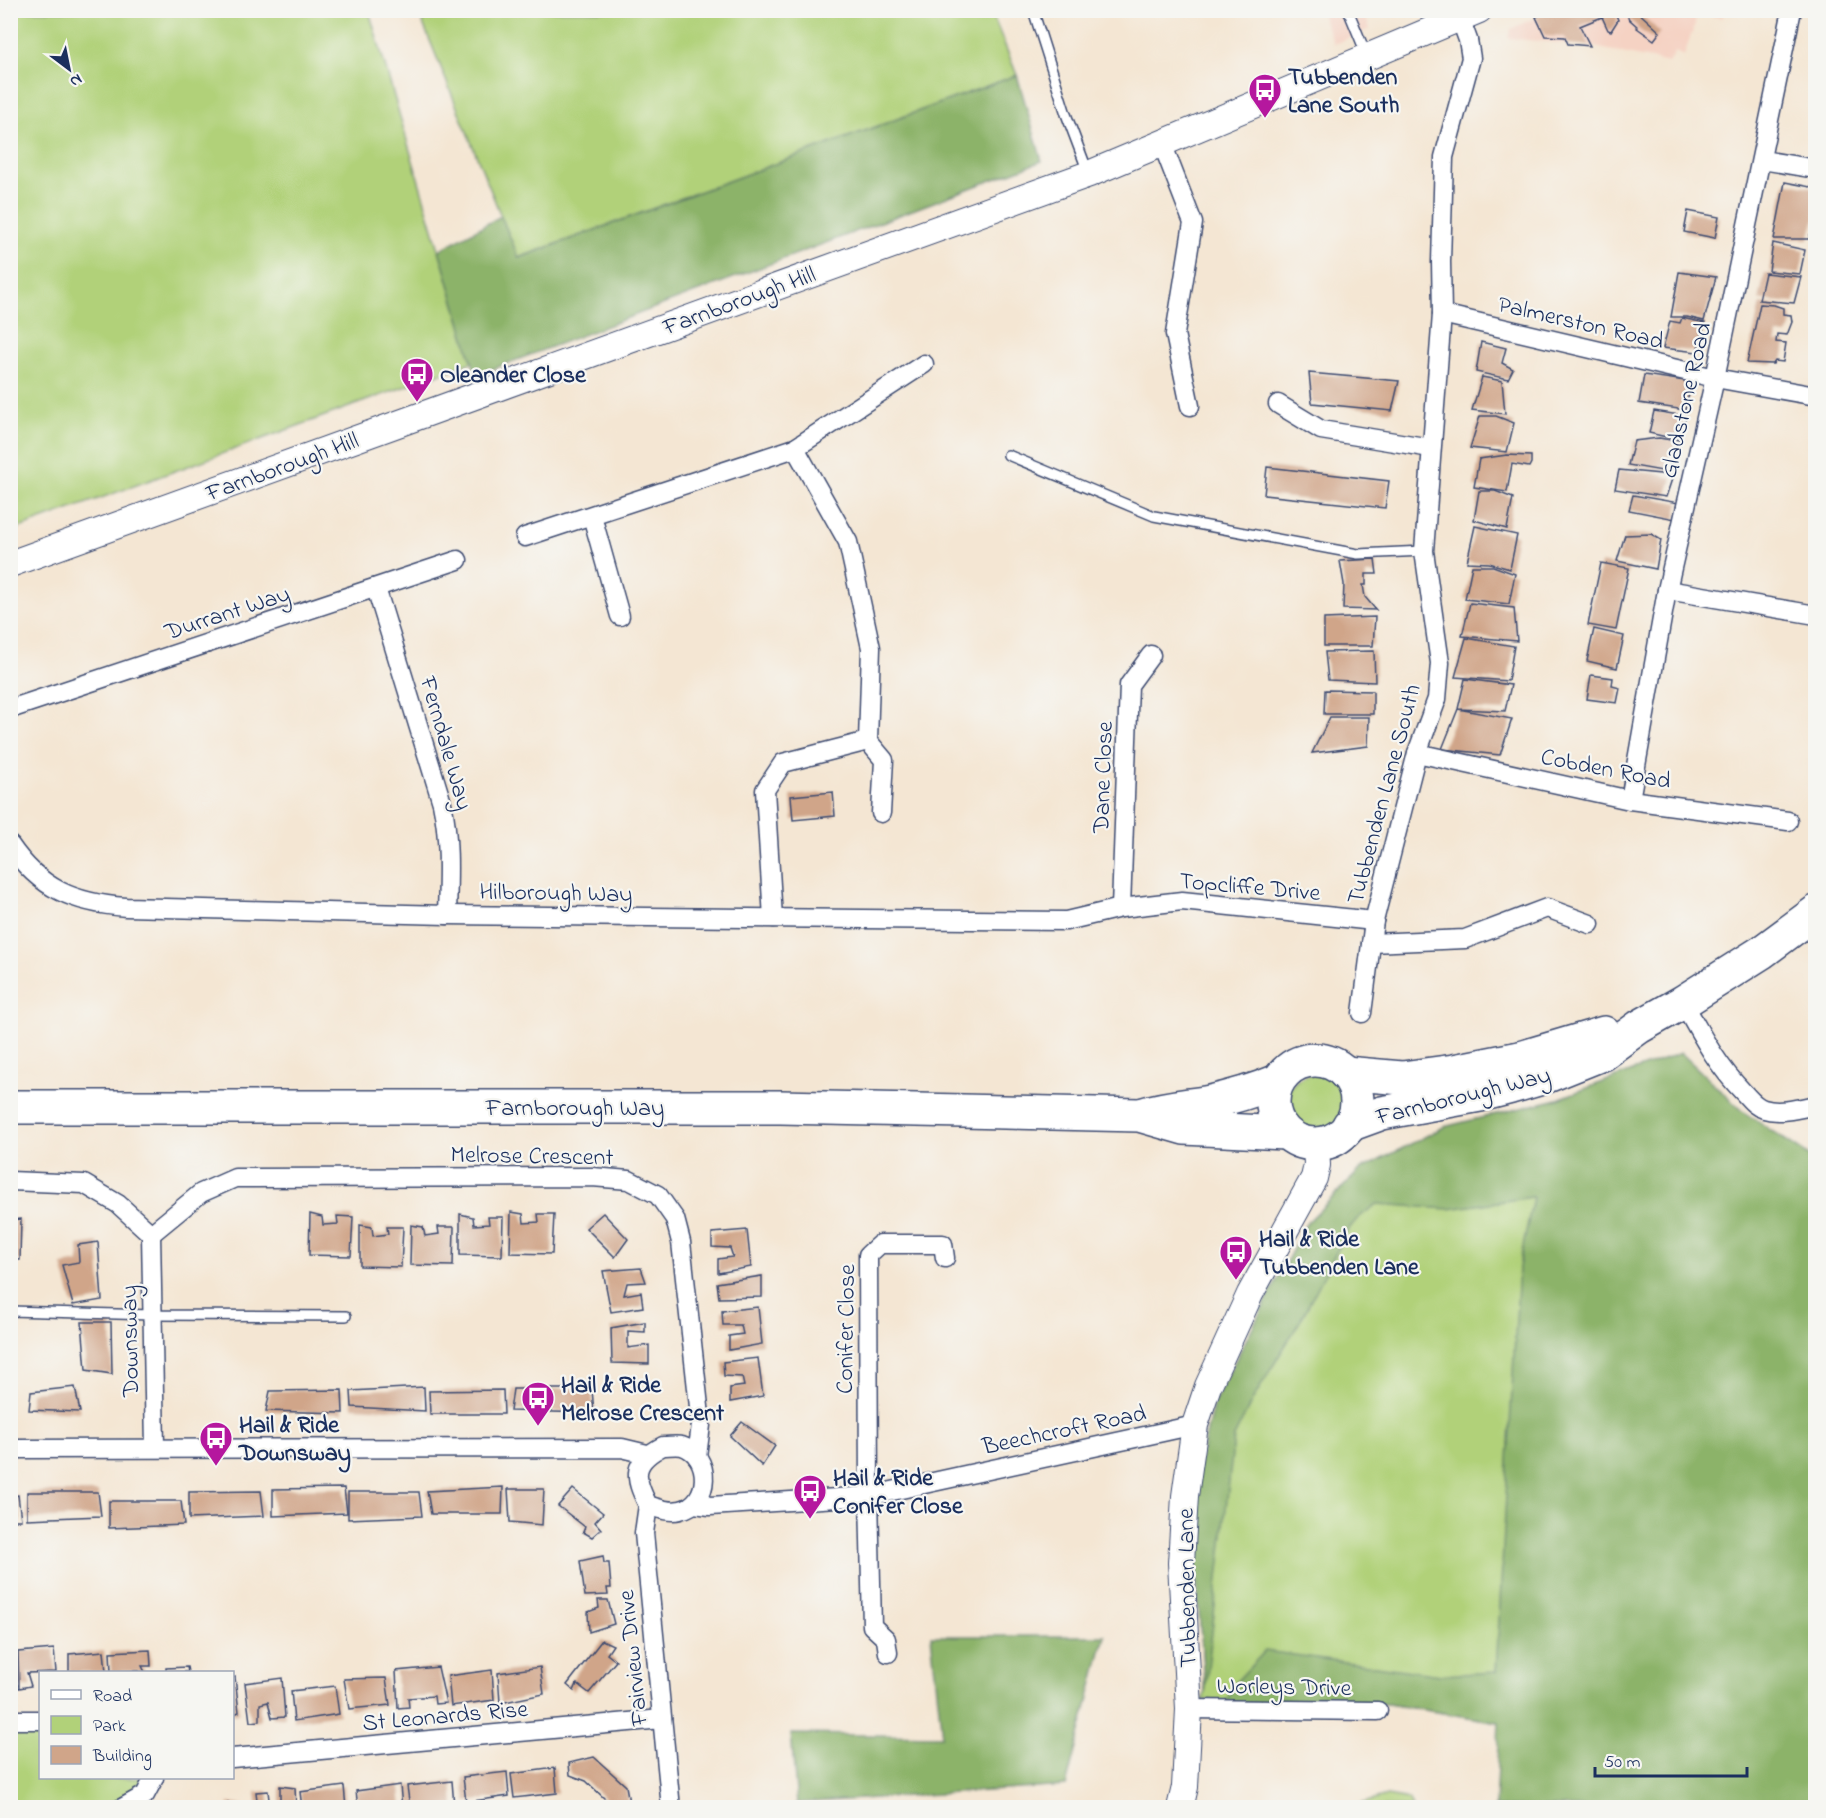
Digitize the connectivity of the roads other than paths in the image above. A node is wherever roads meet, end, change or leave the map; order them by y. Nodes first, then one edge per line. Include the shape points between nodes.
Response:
1 (1033, 10) edge
2 (1348, 10) edge
3 (1792, 10) edge
4 (1470, 14) edge
5 (1367, 59) junction
6 (1162, 143) junction
7 (1762, 160) junction
8 (1815, 169) edge
9 (1089, 174) junction
10 (1442, 314) junction
11 (924, 364) dead end
12 (1715, 378) junction
13 (1815, 396) edge
14 (1278, 404) dead end
15 (1190, 406) dead end
16 (795, 448) junction
17 (1431, 448) junction
18 (1008, 455) dead end
19 (592, 516) junction
20 (525, 537) dead end
21 (1424, 551) junction
22 (459, 560) dead end
23 (10, 564) edge
24 (376, 588) junction
25 (1667, 590) junction
26 (1815, 615) edge
27 (620, 616) dead end
28 (1151, 655) dead end
29 (10, 709) edge
30 (868, 741) junction
31 (1417, 753) junction
32 (1630, 800) junction
33 (881, 813) dead end
34 (1788, 821) dead end
35 (10, 845) edge
36 (1121, 908) junction
37 (1815, 912) edge
38 (447, 915) junction
39 (773, 918) junction
40 (1374, 921) junction
41 (1590, 924) dead end
42 (1371, 943) junction
43 (1683, 1002) junction
44 (1362, 1013) dead end
45 (1639, 1027) junction
46 (1345, 1073) junction
47 (1278, 1081) junction
48 (1815, 1105) edge
49 (10, 1107) edge
50 (1140, 1115) junction
51 (1349, 1125) junction
52 (1286, 1133) junction
53 (1316, 1144) junction
54 (10, 1180) edge
55 (150, 1234) junction
56 (945, 1258) dead end
57 (10, 1311) edge
58 (152, 1315) junction
59 (346, 1316) dead end
60 (1195, 1425) junction
61 (156, 1447) junction
62 (10, 1449) edge
63 (647, 1454) junction
64 (697, 1456) junction
65 (869, 1496) junction
66 (694, 1504) junction
67 (648, 1505) junction
68 (888, 1653) dead end
69 (1189, 1709) junction
70 (1378, 1711) dead end
71 (662, 1719) junction
72 (10, 1720) edge
73 (39, 1720) edge
74 (234, 1758) edge
75 (153, 1779) edge
76 (122, 1808) edge
77 (671, 1808) edge
78 (1180, 1808) edge

1 - 9 lane
2 - 5 lane
3 - 7 street, Gladstone Road
4 - 5 main road, Farnborough Hill
4 - 10 street, Tubbenden Lane South via 1471,58 1444,158
5 - 6 main road, Farnborough Hill
6 - 9 main road, Farnborough Hill
6 - 15 street via 1193,223 1175,334
7 - 8 street
7 - 12 street, Gladstone Road
9 - 23 main road, Farnborough Hill
10 - 12 street, Palmerston Road
10 - 17 street, Tubbenden Lane South
11 - 16 street
12 - 13 street, Palmerston Road
12 - 25 street, Gladstone Road
14 - 17 street via 1321,430
16 - 19 street
16 - 30 street via 848,542 871,648
17 - 21 street, Tubbenden Lane South
18 - 21 lane via 1154,516 1358,554
19 - 20 street
19 - 27 street
21 - 31 street, Tubbenden Lane South via 1440,663 1437,699
22 - 24 street, Durrant Way
24 - 29 street, Durrant Way
24 - 38 street, Ferndale Way via 444,811 449,849
25 - 26 street
25 - 32 street, Gladstone Road
28 - 36 street, Dane Close via 1129,686
30 - 33 street via 884,760
30 - 39 street via 783,763 765,790
31 - 32 street, Cobden Road
31 - 40 street, Tubbenden Lane South
32 - 34 street, Cobden Road
35 - 38 street, Hilborough Way via 27,867 50,886 68,896 100,904
36 - 39 street, Hilborough Way via 1066,921
36 - 40 street, Topcliffe Drive via 1182,901
37 - 43 highway, Farnborough Way via 1762,952
38 - 39 street, Hilborough Way
40 - 42 street, Tubbenden Lane South
41 - 42 street via 1546,908 1465,939
42 - 44 street, Tubbenden Lane South
43 - 45 highway, Farnborough Way
43 - 48 street via 1726,1074 1754,1105 1785,1110
45 - 46 highway, Farnborough Way via 1595,1034 1520,1058 1454,1071 1402,1078
45 - 51 highway, Farnborough Way via 1602,1054 1542,1078 1480,1095 1382,1113
46 - 47 highway via 1335,1065 1309,1060 1286,1071
46 - 51 highway via 1356,1098
47 - 50 highway, Farnborough Way via 1238,1096
47 - 52 highway via 1273,1108
49 - 50 highway, Farnborough Way via 780,1107
50 - 52 highway, Farnborough Way via 1184,1128
51 - 53 highway via 1339,1136
52 - 53 highway via 1298,1141
53 - 60 main road, Tubbenden Lane via 1314,1178 1250,1294 1208,1386
54 - 55 street via 84,1184 118,1204
55 - 58 street, Downsway
55 - 64 street, Melrose Crescent via 201,1193 235,1178 629,1180 658,1195 675,1219 681,1242 701,1425
56 - 65 street, Conifer Close via 943,1244 880,1244 868,1255
57 - 58 lane
58 - 59 lane
58 - 61 street, Downsway
60 - 65 street, Beechcroft Road
60 - 69 main road, Tubbenden Lane via 1181,1563
61 - 62 street
61 - 63 street via 621,1448
63 - 64 street via 663,1446 682,1446
63 - 67 street via 638,1469 639,1488
64 - 66 street via 705,1473 703,1490
65 - 66 street, Beechcroft Road
65 - 68 street via 872,1626 886,1639
66 - 67 street via 680,1510
67 - 71 street, Fairview Drive via 644,1533
69 - 70 street, Worleys Drive
69 - 78 main road, Tubbenden Lane via 1185,1787
71 - 74 street, St Leonards Rise
71 - 77 street, Fairview Drive
72 - 73 street
75 - 76 street via 144,1795

